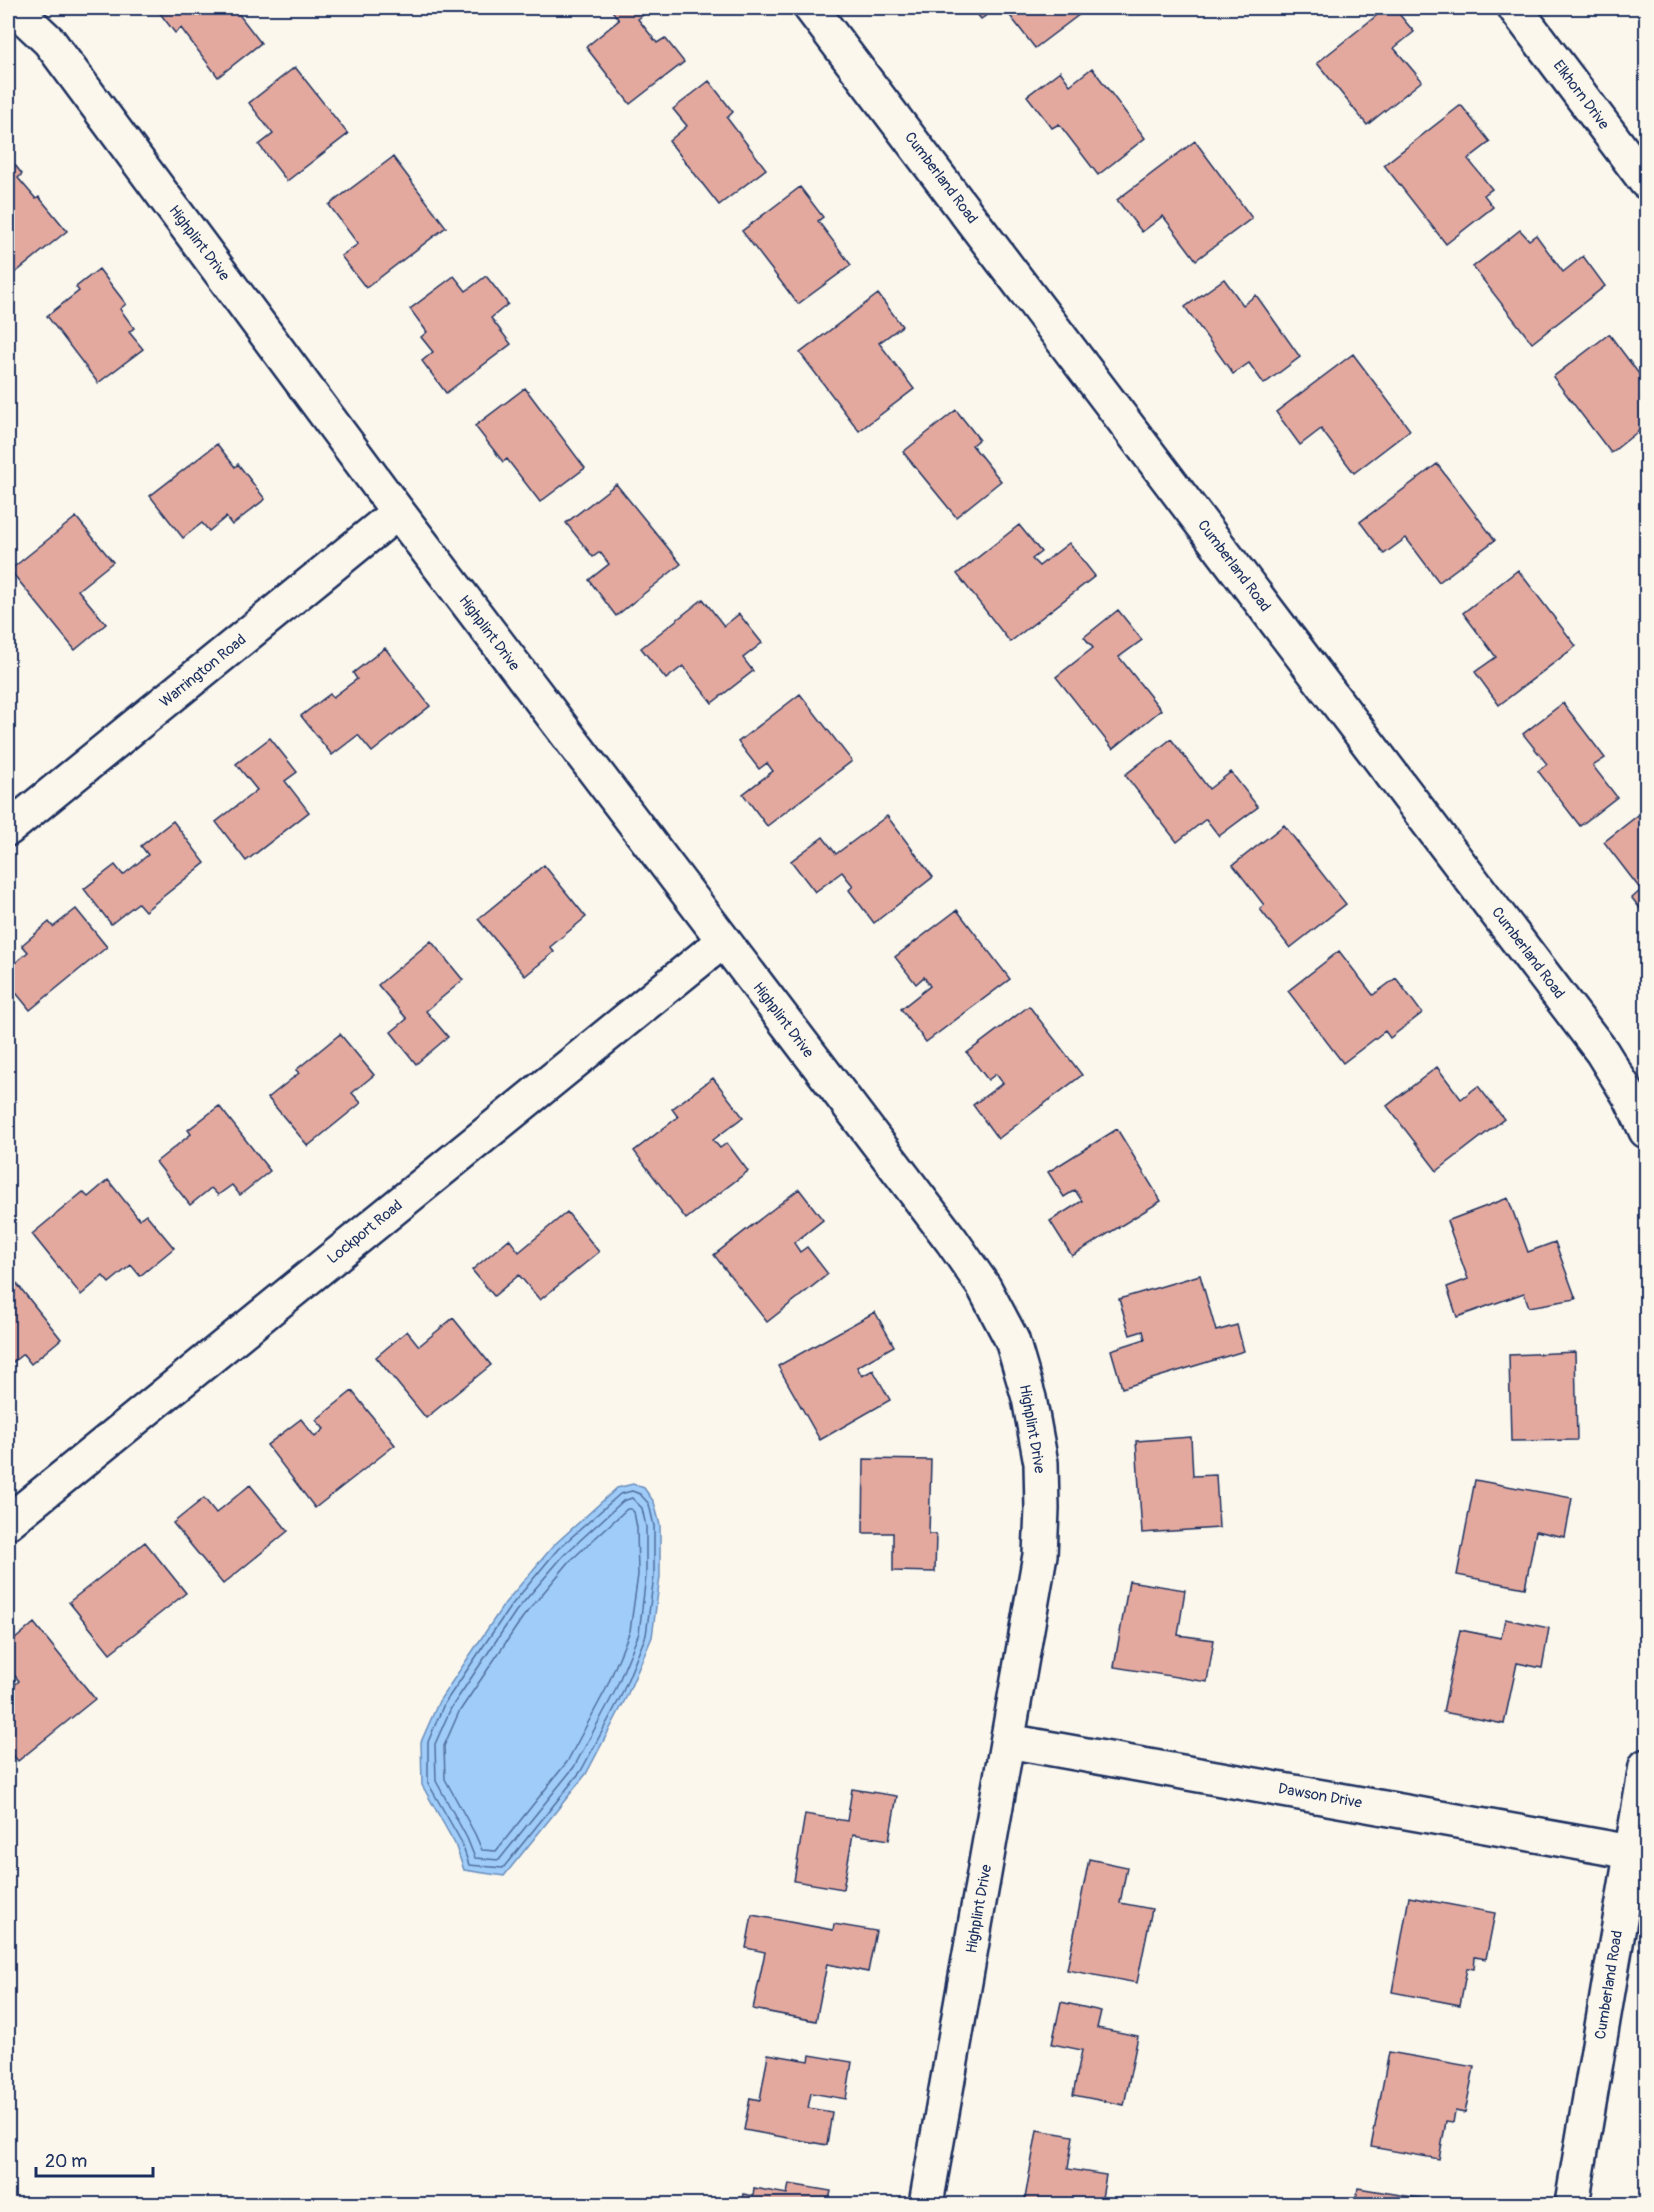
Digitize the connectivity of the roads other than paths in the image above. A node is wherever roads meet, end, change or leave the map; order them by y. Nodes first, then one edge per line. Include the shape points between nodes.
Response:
1 (14, 8) edge
2 (811, 8) edge
3 (1515, 8) edge
4 (1647, 182) edge
5 (398, 512) junction
6 (8, 829) edge
7 (723, 941) junction
8 (1647, 1131) edge
9 (8, 1522) edge
10 (1008, 1741) junction
11 (1647, 1766) edge
12 (1631, 1852) junction
13 (926, 2205) edge
14 (1572, 2205) edge

1 - 5 street, Highplint Drive via 49,41
2 - 8 street, Cumberland Road via 1602,1052
3 - 4 street, Elkhorn Drive
5 - 6 street, Warrington Road
5 - 7 street, Highplint Drive
7 - 9 street, Lockport Road
7 - 10 street, Highplint Drive via 952,1241 984,1287 1012,1340 1029,1398 1041,1463 1042,1509 1038,1565
10 - 12 street, Dawson Drive
10 - 13 street, Highplint Drive
11 - 12 street, Cumberland Road
12 - 14 street, Cumberland Road

